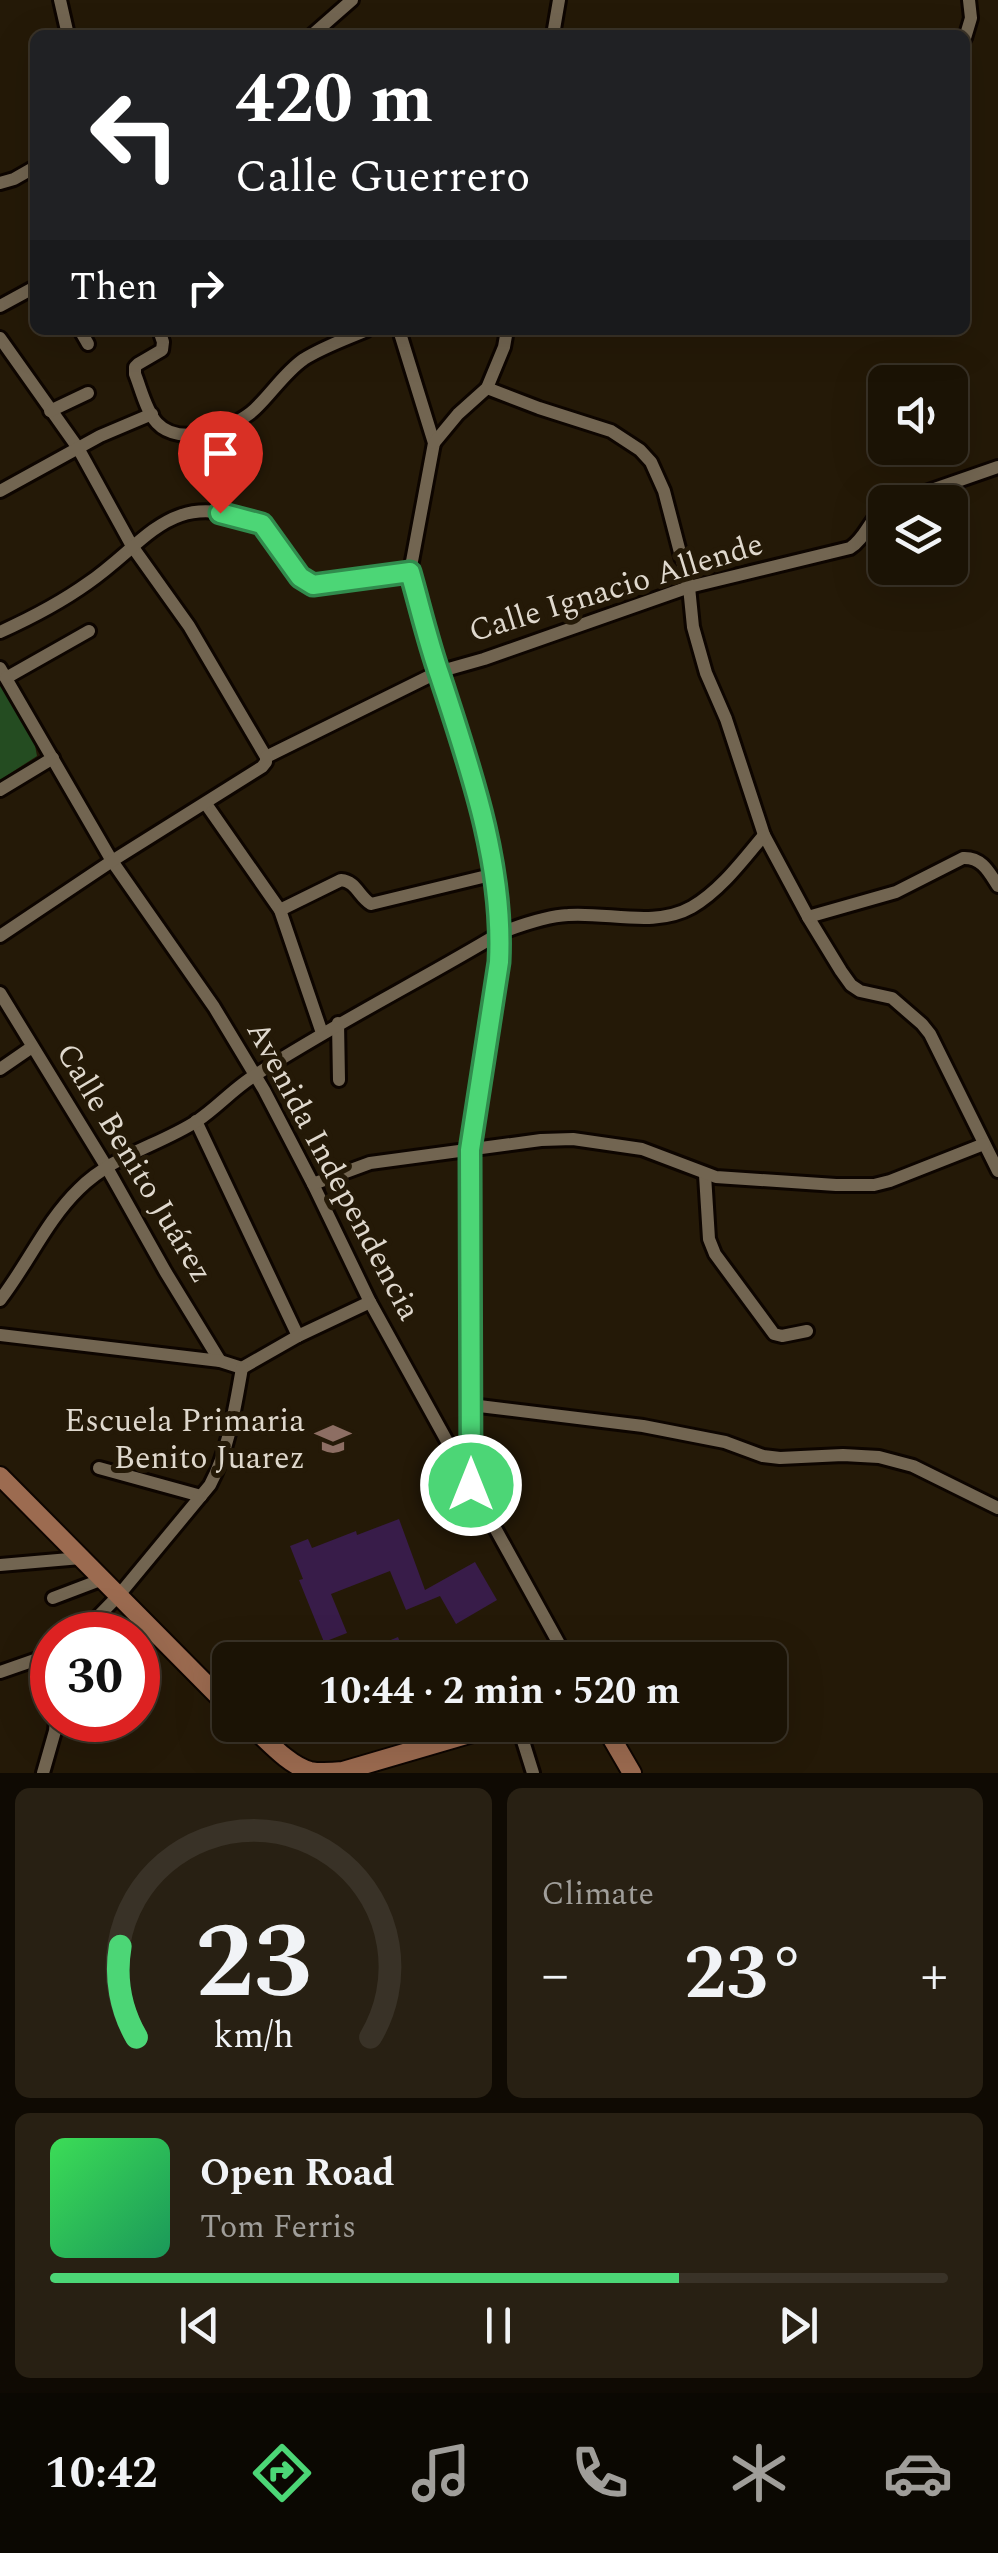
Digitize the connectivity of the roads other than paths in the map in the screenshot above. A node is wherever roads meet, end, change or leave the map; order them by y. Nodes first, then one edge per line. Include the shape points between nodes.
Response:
1 (60, 0) edge
2 (352, 0) edge
3 (558, 0) edge
4 (969, 0) edge
5 (67, 30) edge
6 (318, 30) edge
7 (554, 30) edge
8 (967, 30) edge
9 (30, 168) edge
10 (0, 183) edge
11 (30, 290) edge
12 (0, 306) edge
13 (83, 335) edge
14 (161, 335) edge
15 (356, 335) edge
16 (401, 335) edge
17 (505, 335) edge
18 (0, 338) edge
19 (88, 344) dead end
20 (487, 388) junction
21 (88, 393) dead end
22 (50, 410) junction
23 (152, 414) junction
24 (434, 443) junction
25 (78, 448) junction
26 (998, 467) edge
27 (947, 485) edge
28 (0, 491) edge
29 (868, 526) edge
30 (132, 546) junction
31 (410, 572) junction
32 (688, 587) junction
33 (89, 631) dead end
34 (0, 632) edge
35 (438, 672) junction
36 (3, 673) edge
37 (53, 758) junction
38 (266, 758) junction
39 (0, 790) edge
40 (206, 804) junction
41 (764, 835) junction
42 (112, 861) junction
43 (495, 874) junction
44 (998, 886) edge
45 (280, 910) junction
46 (808, 917) junction
47 (500, 933) junction
48 (0, 936) edge
49 (0, 993) edge
50 (338, 1024) junction
51 (322, 1033) junction
52 (32, 1047) junction
53 (0, 1068) edge
54 (256, 1074) junction
55 (339, 1080) dead end
56 (196, 1121) junction
57 (984, 1144) junction
58 (470, 1150) junction
59 (106, 1166) junction
60 (998, 1171) edge
61 (705, 1175) junction
62 (313, 1184) junction
63 (0, 1300) edge
64 (370, 1302) junction
65 (807, 1331) dead end
66 (0, 1334) edge
67 (298, 1336) junction
68 (220, 1362) junction
69 (242, 1368) junction
70 (471, 1405) junction
71 (98, 1468) dead end
72 (0, 1476) edge
73 (471, 1485) junction
74 (201, 1496) junction
75 (998, 1508) edge
76 (81, 1558) junction
77 (0, 1565) edge
78 (103, 1580) junction
79 (119, 1595) junction
80 (53, 1598) dead end
81 (102, 1612) edge
82 (558, 1642) edge
83 (30, 1662) edge
84 (0, 1672) edge
85 (212, 1691) edge
86 (52, 1742) edge
87 (270, 1742) edge
88 (442, 1742) edge
89 (523, 1742) edge
90 (614, 1742) edge
91 (44, 1773) edge
92 (331, 1773) edge
93 (533, 1773) edge
94 (632, 1773) edge

1 - 5 street
2 - 6 street
3 - 7 street
4 - 8 street
9 - 10 street
11 - 12 street
13 - 19 street
14 - 23 street via 162,350 135,367
15 - 23 street via 304,360 254,410 216,431 173,433
16 - 24 street
17 - 20 street
18 - 22 street
20 - 24 street
20 - 32 street via 612,432 640,450 664,491
21 - 22 street
22 - 25 street
23 - 25 street
24 - 31 street
25 - 28 street
25 - 30 street
26 - 27 street
29 - 32 street, Calle Ignacio Allende via 850,548
30 - 31 street via 173,517 206,511 262,524 313,585
30 - 34 street via 88,584
30 - 38 street via 190,626
31 - 35 street
32 - 35 street, Calle Ignacio Allende
32 - 41 street via 706,673
33 - 36 street
35 - 38 street, Calle Ignacio Allende
35 - 43 street
36 - 37 street, Avenida Independencia
37 - 39 street
37 - 42 street, Avenida Independencia
38 - 40 street, Calle Ignacio Allende
40 - 42 street, Calle Ignacio Allende
40 - 45 street
41 - 46 street
41 - 47 street via 704,899 674,915 558,916
42 - 48 street, Calle Ignacio Allende
42 - 54 street, Avenida Independencia
43 - 45 street via 371,904 342,880
43 - 47 street
44 - 46 street via 983,864 964,858 896,892
45 - 51 street
46 - 57 street via 856,989 892,998 922,1024
47 - 50 street
47 - 58 street
49 - 52 street, Calle Benito Juárez
50 - 51 street
50 - 55 street
51 - 54 street
52 - 53 street
52 - 59 street, Calle Benito Juárez
54 - 56 street
54 - 62 street, Avenida Independencia
56 - 59 street
56 - 67 street
57 - 60 street
57 - 61 street via 874,1185
58 - 61 street via 573,1139 642,1149
58 - 62 street via 370,1162
58 - 70 street
59 - 63 street via 64,1204
59 - 68 street, Calle Benito Juárez
61 - 65 street via 709,1239 724,1268 774,1334
62 - 64 street, Avenida Independencia
64 - 67 street
64 - 73 street, Avenida Independencia
66 - 68 street
67 - 69 street
68 - 69 street
69 - 74 street via 219,1463
70 - 73 street
70 - 75 street via 642,1426 763,1456 879,1456
71 - 74 street
72 - 76 main road
73 - 82 street, Avenida Independencia
74 - 79 street
76 - 77 street
76 - 78 main road
78 - 79 main road
78 - 80 street
79 - 81 street
79 - 85 main road
83 - 84 street
86 - 91 street
87 - 92 main road via 309,1771
88 - 92 main road
89 - 93 street
90 - 94 main road

